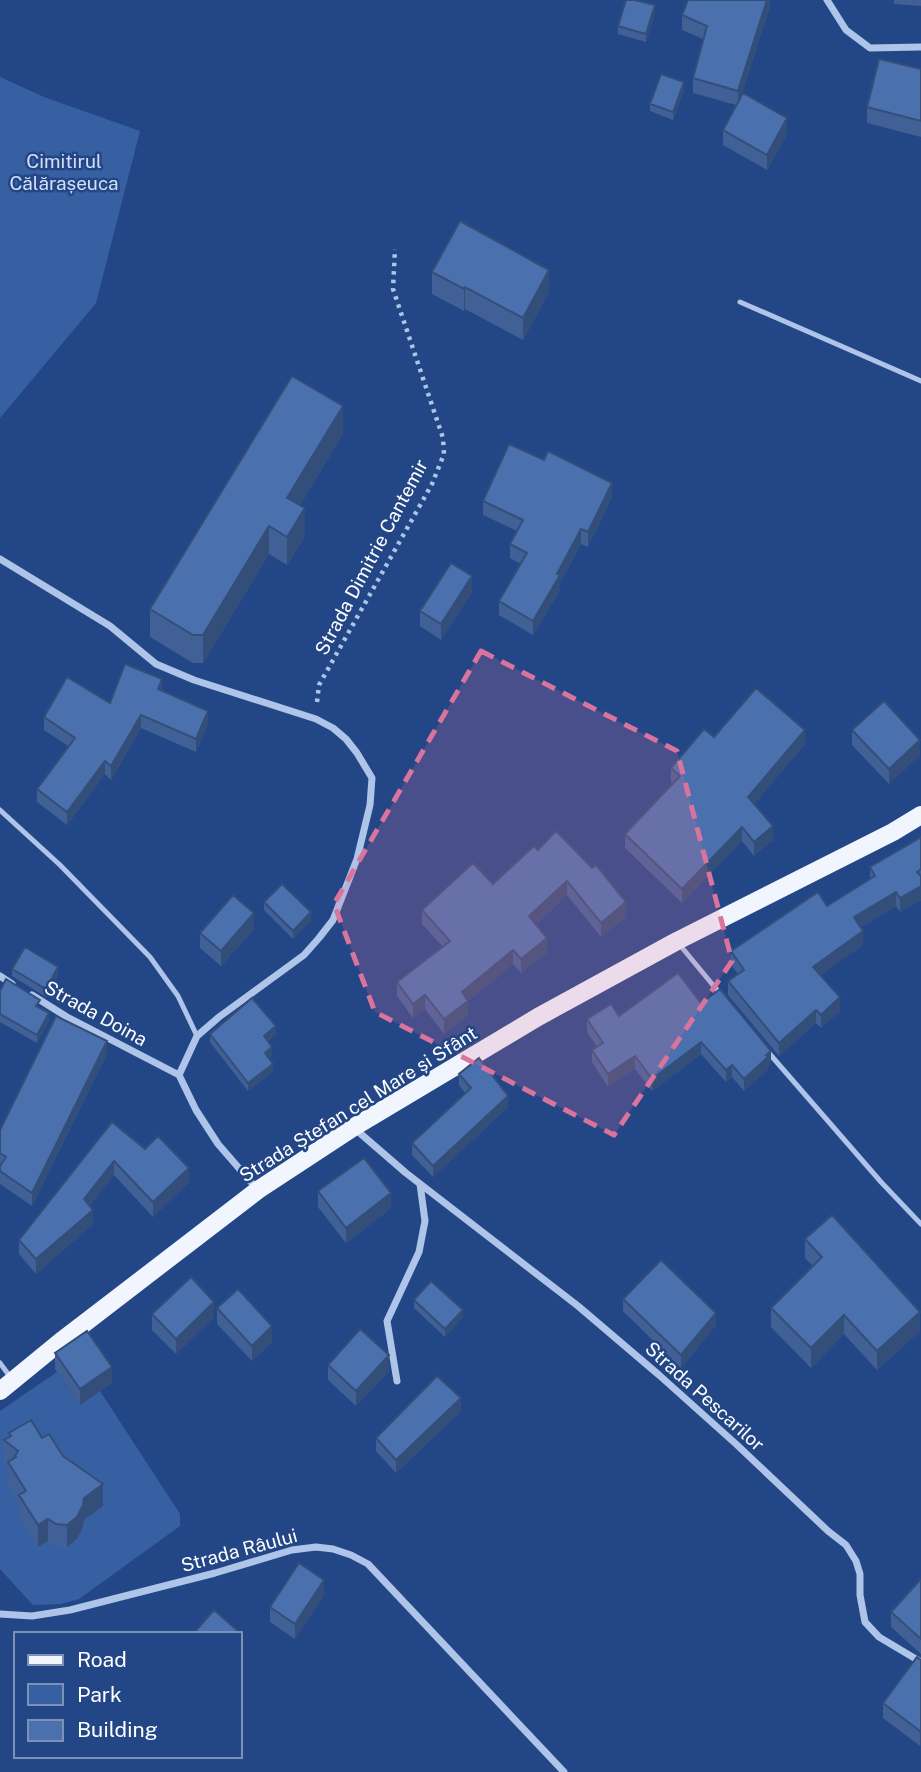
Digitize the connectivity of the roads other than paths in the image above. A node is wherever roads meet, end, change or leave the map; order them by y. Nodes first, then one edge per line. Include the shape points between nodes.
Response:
1 (827, 0) edge
2 (921, 47) edge
3 (740, 302) dead end
4 (921, 382) edge
5 (0, 559) edge
6 (1, 810) edge
7 (921, 815) edge
8 (677, 942) junction
9 (0, 976) edge
10 (730, 1006) edge
11 (197, 1036) junction
12 (766, 1049) edge
13 (178, 1075) junction
14 (354, 1127) junction
15 (420, 1184) junction
16 (258, 1190) junction
17 (921, 1224) edge
18 (0, 1363) edge
19 (397, 1381) dead end
20 (6, 1386) edge
21 (0, 1614) edge
22 (921, 1662) edge
23 (564, 1772) edge

1 - 2 street via 846,30 870,48
3 - 4 lane
5 - 11 street via 110,626 156,664 333,728 357,753 372,778 357,859 333,920 304,955
6 - 11 lane via 150,957 178,996
7 - 8 main road, Strada Ștefan cel Mare și Sfânt
8 - 10 lane
8 - 14 main road, Strada Ștefan cel Mare și Sfânt via 538,1017
9 - 13 street, Strada Doina
11 - 13 street
12 - 17 lane
13 - 16 street via 218,1144
14 - 15 street, Strada Pescarilor
14 - 16 main road, Strada Ștefan cel Mare și Sfânt
15 - 19 street via 425,1221 419,1252 387,1321
15 - 22 street, Strada Pescarilor via 609,1332 846,1545 860,1574 865,1622
16 - 20 main road, Strada Ștefan cel Mare și Sfânt
18 - 20 lane, Strada Ștefan cel Mare și Sfânt
21 - 23 street, Strada Râului via 32,1616 70,1610 292,1550 333,1549 368,1564

